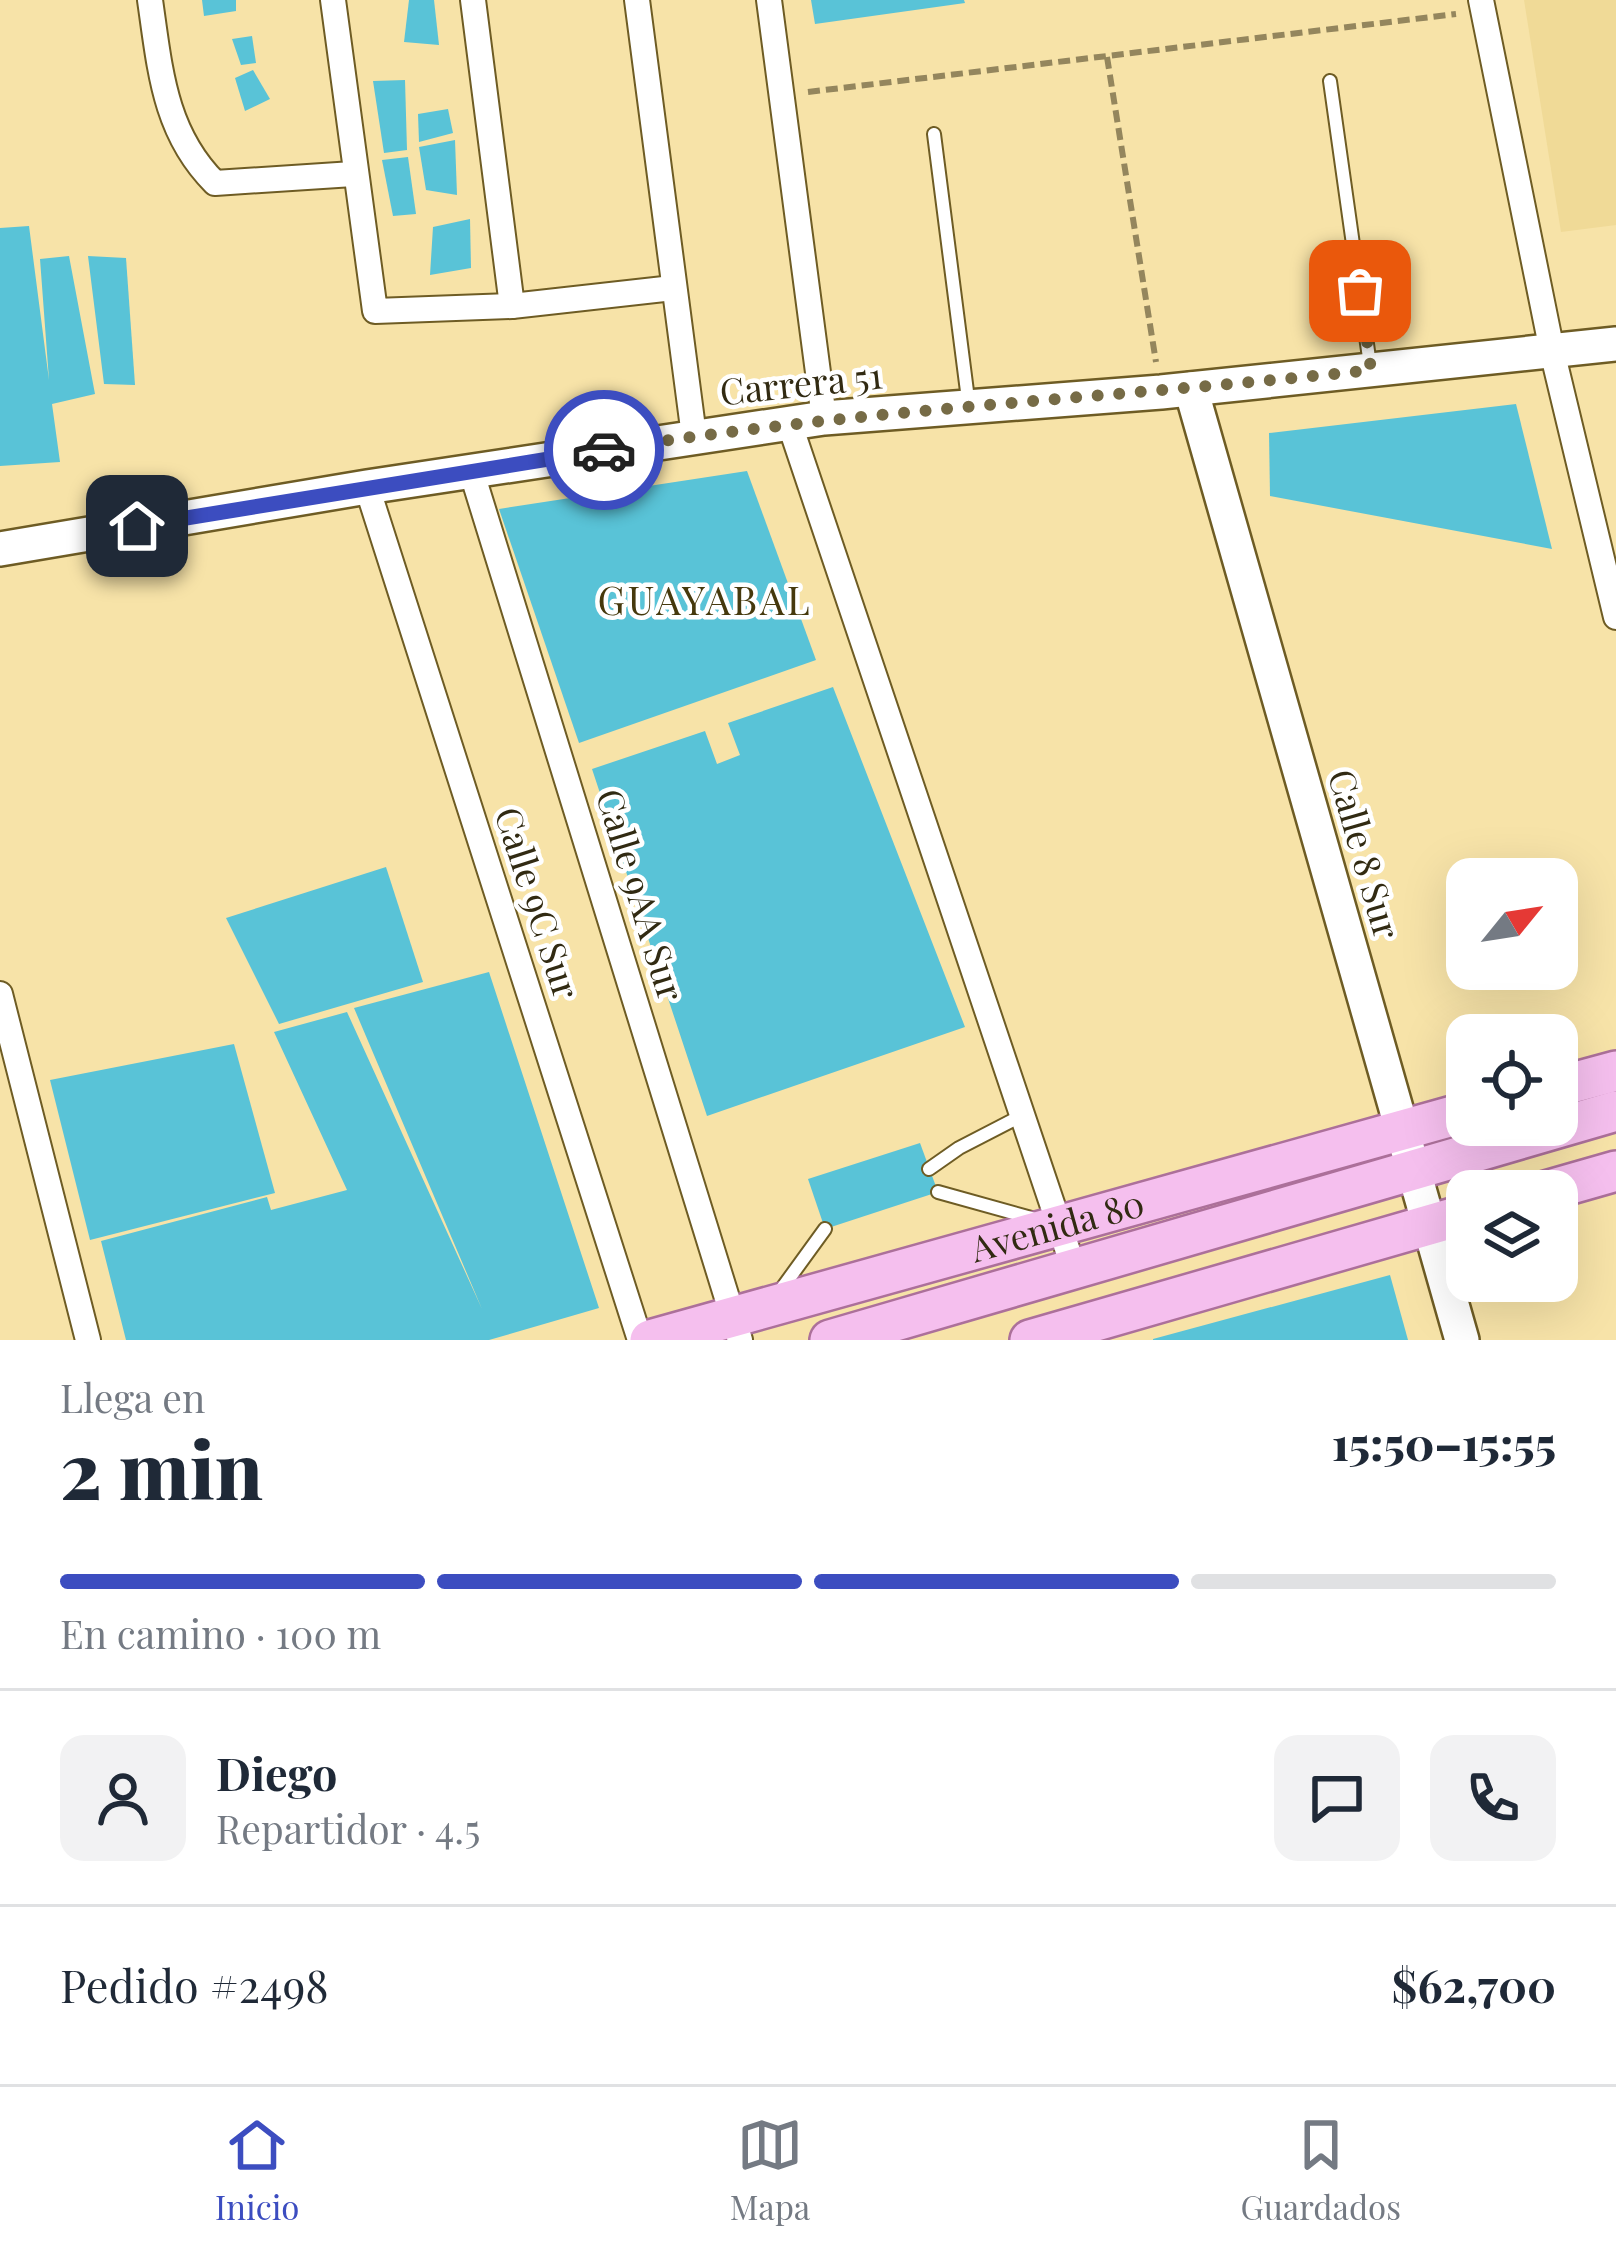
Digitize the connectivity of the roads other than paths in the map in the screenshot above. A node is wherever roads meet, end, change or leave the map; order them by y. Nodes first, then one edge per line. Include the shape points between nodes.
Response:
1 (150, 0) edge
2 (333, 0) edge
3 (473, 0) edge
4 (638, 0) edge
5 (769, 0) edge
6 (1483, 5) edge
7 (1330, 81) dead end
8 (934, 134) dead end
9 (353, 174) junction
10 (673, 288) junction
11 (512, 306) junction
12 (1616, 344) edge
13 (1552, 352) junction
14 (1371, 370) junction
15 (1176, 391) junction
16 (969, 407) junction
17 (824, 418) junction
18 (789, 422) junction
19 (694, 436) junction
20 (471, 470) junction
21 (367, 487) junction
22 (0, 549) edge
23 (1616, 617) edge
24 (0, 994) edge
25 (1616, 1071) edge
26 (1578, 1081) edge
27 (1616, 1111) edge
28 (1022, 1115) junction
29 (1446, 1118) edge
30 (1402, 1130) junction
31 (929, 1169) dead end
32 (1413, 1171) junction
33 (1616, 1171) edge
34 (1578, 1182) edge
35 (938, 1192) dead end
36 (1446, 1220) edge
37 (1429, 1225) junction
38 (1060, 1226) junction
39 (825, 1229) dead end
40 (1074, 1269) junction
41 (747, 1322) edge
42 (88, 1340) edge
43 (640, 1340) edge
44 (650, 1340) edge
45 (830, 1340) edge
46 (1030, 1340) edge
47 (1462, 1340) edge

1 - 9 street via 174,128 215,183
2 - 9 street
3 - 11 street
4 - 10 street
5 - 17 street
6 - 13 street
7 - 14 lane
8 - 16 lane
9 - 11 street via 375,311
10 - 11 street
10 - 19 street
12 - 13 street, Carrera 51
13 - 14 street, Carrera 51
13 - 23 street
14 - 15 street, Carrera 51
15 - 16 street, Carrera 51
15 - 30 street, Calle 8 Sur
16 - 17 street, Carrera 51
17 - 18 street, Carrera 51
18 - 19 street, Carrera 51
18 - 28 street
19 - 20 street, Carrera 51
20 - 21 street, Carrera 51
20 - 41 street, Calle 9AA Sur
21 - 22 street, Carrera 51
21 - 43 street, Calle 9C Sur
24 - 42 street
25 - 26 main road
27 - 32 main road, Avenida 80
28 - 31 lane
28 - 38 street
29 - 30 main road, Avenida 80
30 - 32 street, Calle 8 Sur
30 - 38 main road, Avenida 80
32 - 37 street, Calle 8 Sur
32 - 40 main road, Avenida 80
33 - 34 main road
35 - 38 lane
36 - 37 main road
37 - 46 main road
37 - 47 street, Calle 8 Sur
38 - 40 street
38 - 41 main road, Avenida 80
39 - 41 lane
40 - 45 main road, Avenida 80
41 - 44 main road, Avenida 80

